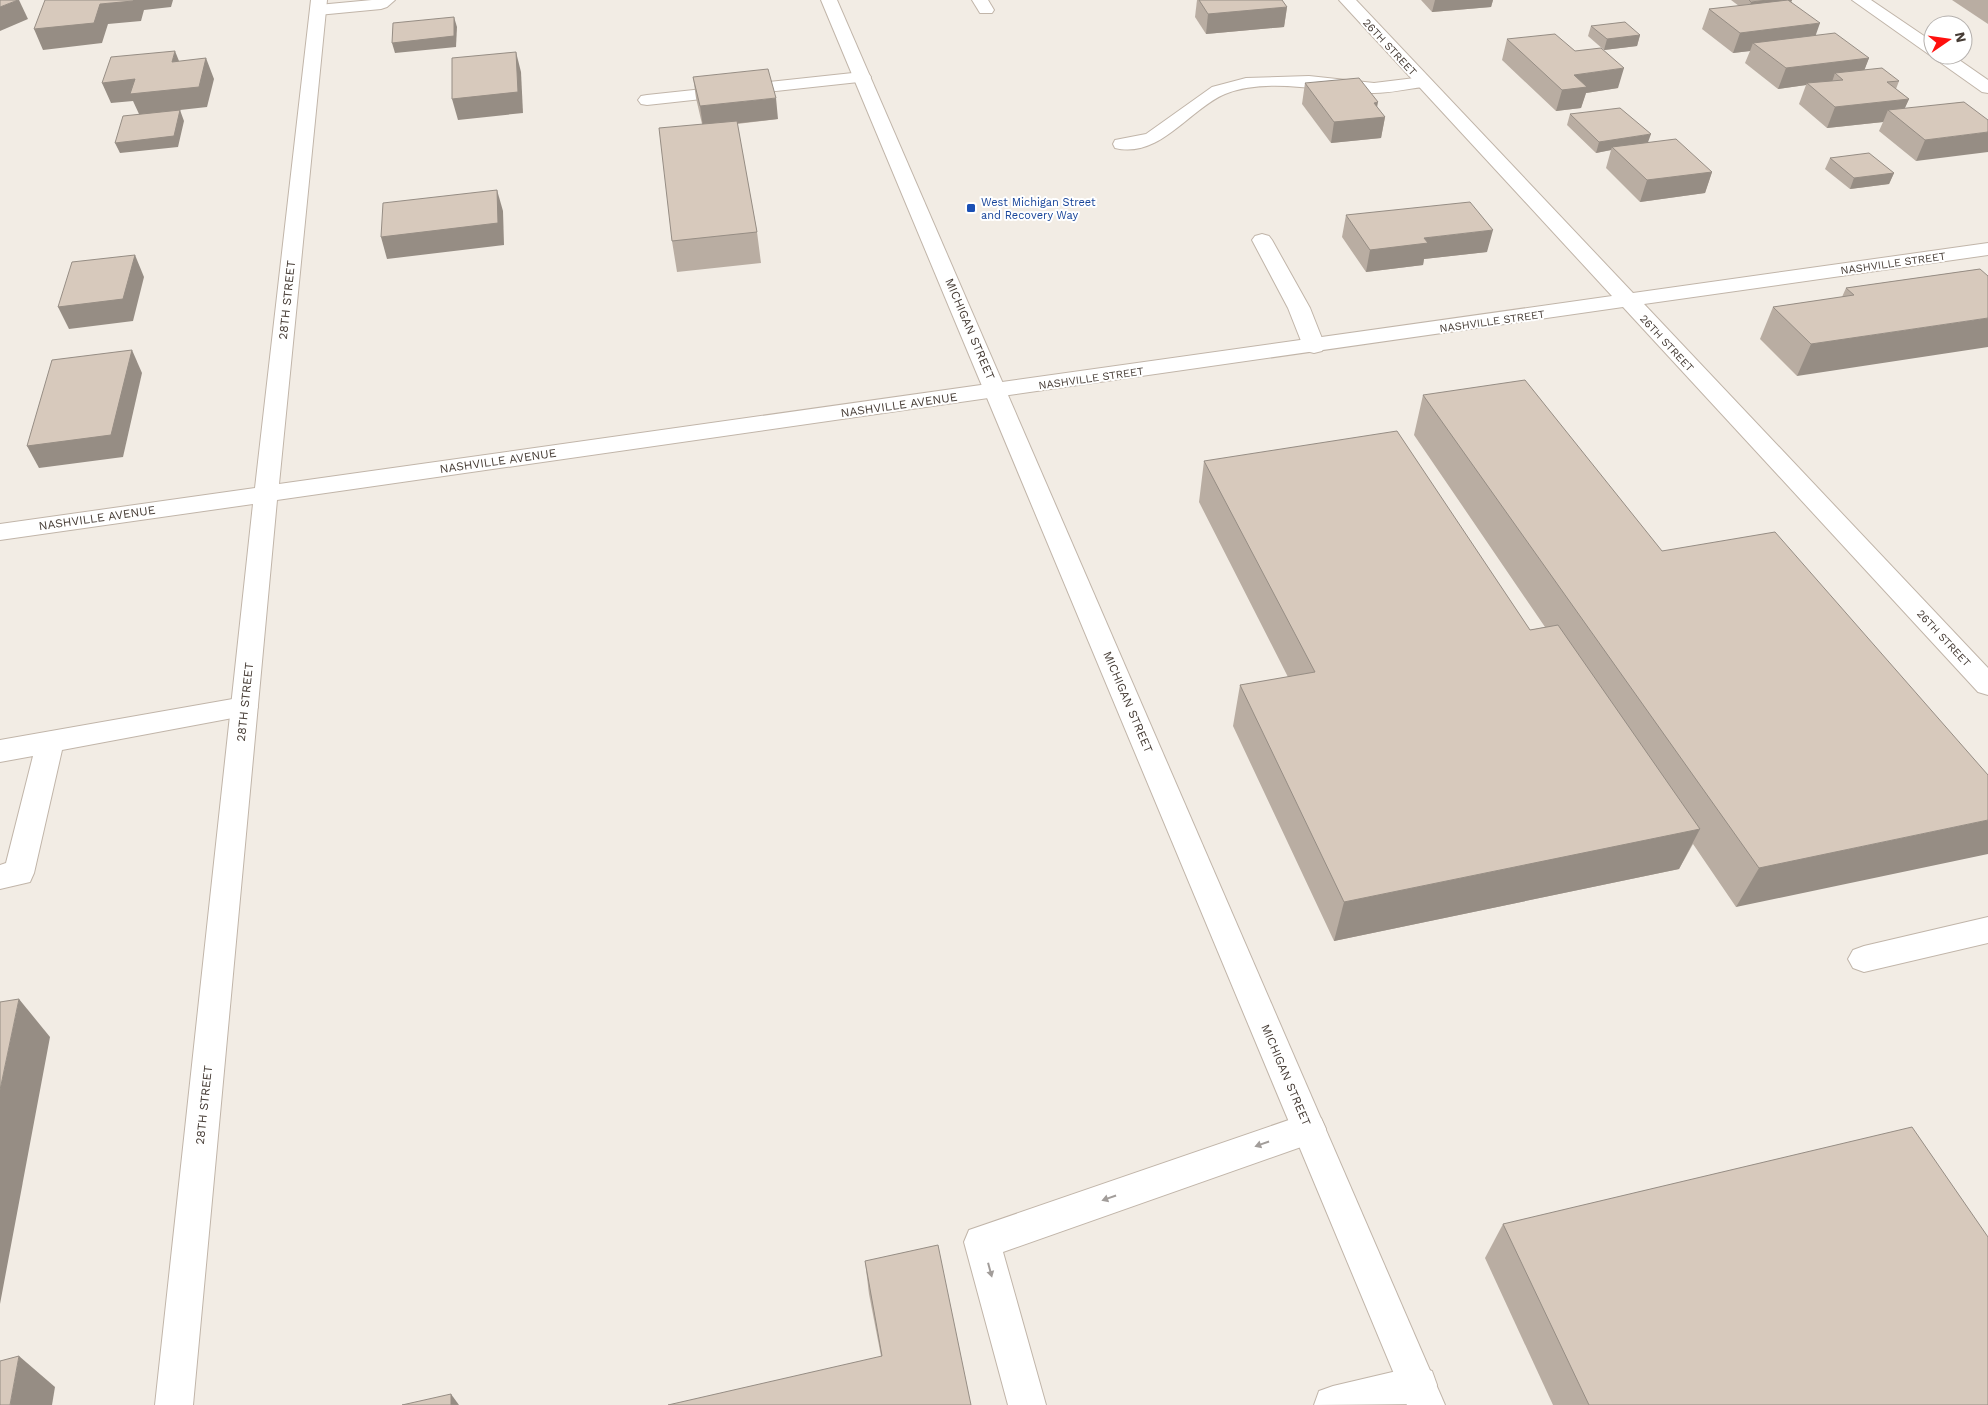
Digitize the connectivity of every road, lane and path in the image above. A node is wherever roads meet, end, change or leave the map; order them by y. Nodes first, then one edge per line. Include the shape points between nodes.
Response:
1 (387, 0) edge
2 (828, 0) edge
3 (1346, 0) edge
4 (1860, 0) edge
5 (318, 5) edge
6 (1923, 43) edge
7 (1955, 65) edge
8 (862, 77) junction
9 (1423, 82) junction
10 (1988, 88) edge
11 (646, 100) dead end
12 (1122, 144) dead end
13 (1262, 240) dead end
14 (1988, 249) edge
15 (1628, 302) junction
16 (1314, 346) junction
17 (997, 391) junction
18 (266, 494) junction
19 (0, 532) edge
20 (1988, 685) edge
21 (244, 707) junction
22 (50, 743) junction
23 (0, 751) edge
24 (0, 877) edge
25 (1988, 930) edge
26 (1864, 959) dead end
27 (1308, 1128) junction
28 (1422, 1395) edge
29 (174, 1405) edge
30 (1027, 1405) edge
31 (1333, 1405) edge

1 - 5 street via 381,4
2 - 8 street, MICHIGAN STREET
3 - 9 street, 26TH STREET
4 - 6 street
5 - 18 street, 28TH STREET
7 - 10 street
8 - 11 street
8 - 17 street, MICHIGAN STREET
9 - 12 street via 1374,88 1309,81 1246,83 1218,91 1152,139
9 - 15 street, 26TH STREET
13 - 16 street via 1299,308
14 - 15 street, NASHVILLE STREET
15 - 16 street, NASHVILLE STREET
15 - 20 street, 26TH STREET
16 - 17 street, NASHVILLE STREET
17 - 18 street, NASHVILLE AVENUE
17 - 27 street, MICHIGAN STREET
18 - 19 street, NASHVILLE AVENUE
18 - 21 street, 28TH STREET
21 - 22 street
21 - 29 street, 28TH STREET
22 - 23 street
22 - 24 street via 20,873
25 - 26 street
27 - 28 street, MICHIGAN STREET
27 -> 30 street via 982,1242
28 - 31 street

